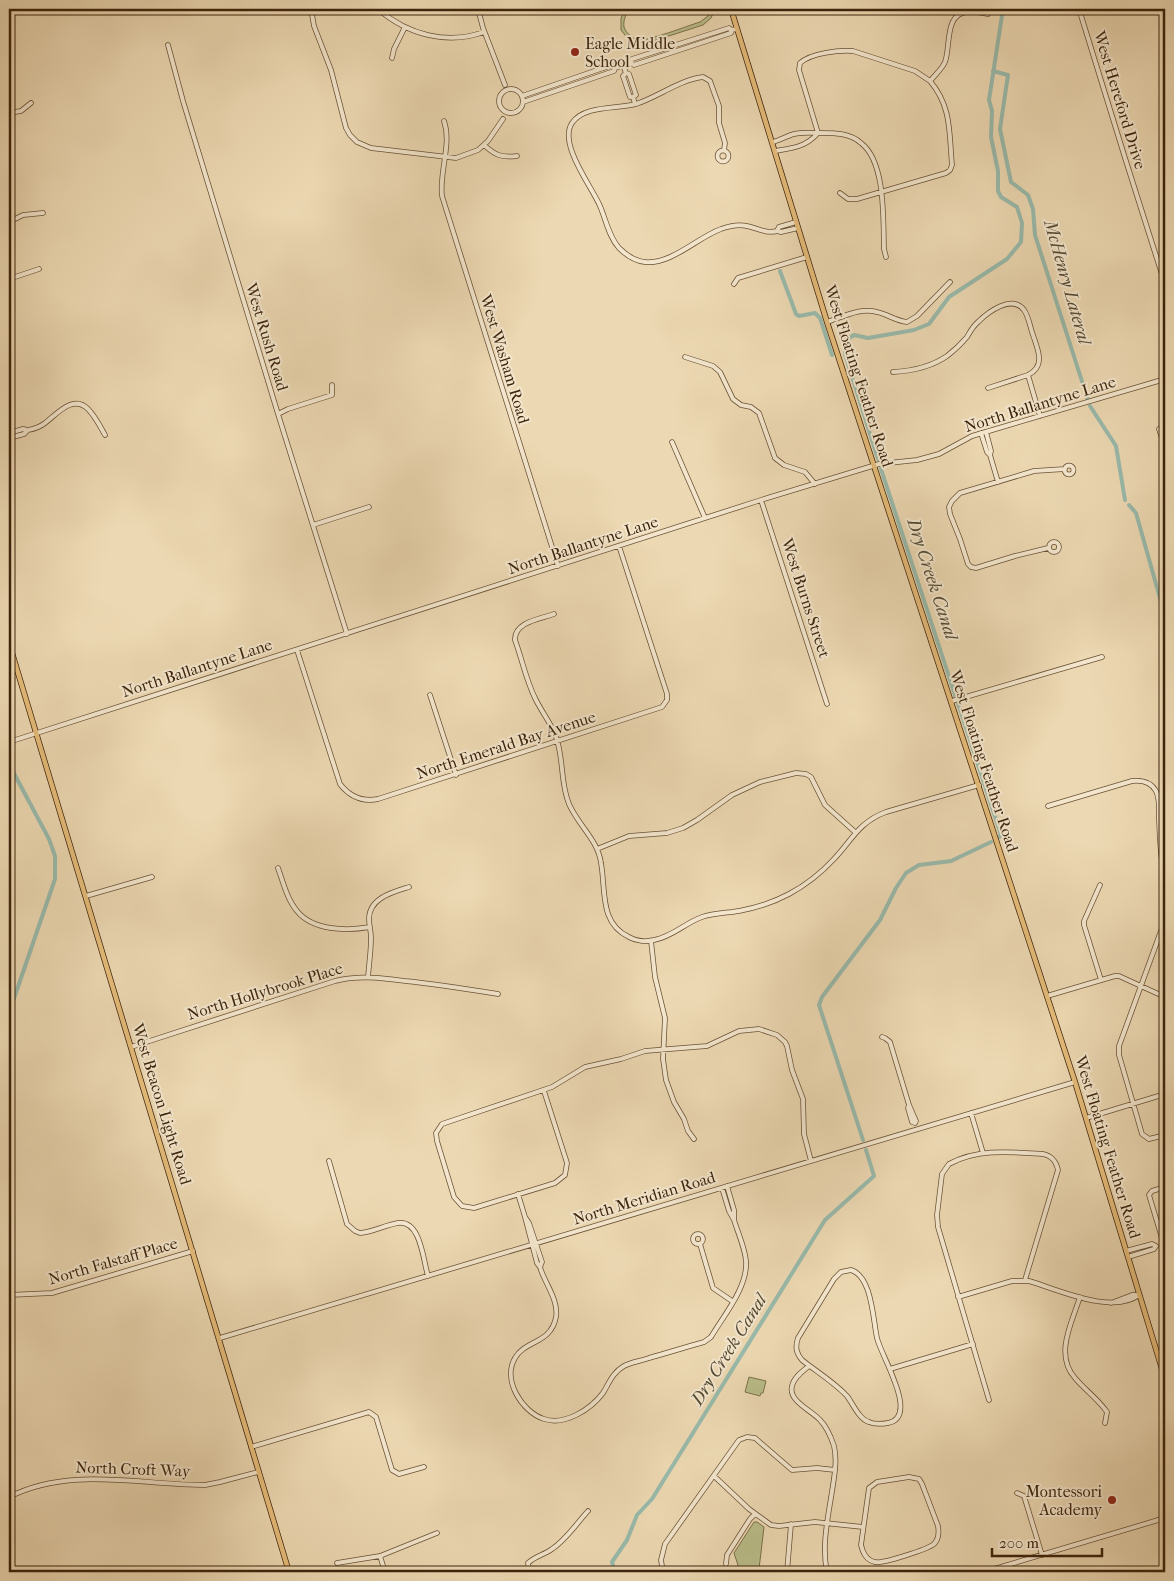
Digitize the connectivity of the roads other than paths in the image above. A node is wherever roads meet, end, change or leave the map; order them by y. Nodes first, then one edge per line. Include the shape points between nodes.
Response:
1 (311, 9) edge
2 (378, 9) edge
3 (478, 9) edge
4 (731, 9) edge
5 (1079, 9) edge
6 (988, 14) dead end
7 (405, 27) junction
8 (737, 29) junction
9 (484, 32) junction
10 (168, 45) dead end
11 (392, 58) dead end
12 (623, 65) junction
13 (615, 68) junction
14 (930, 81) junction
15 (505, 86) junction
16 (510, 89) junction
17 (504, 92) junction
18 (522, 96) junction
19 (523, 102) junction
20 (31, 103) dead end
21 (635, 104) junction
22 (503, 110) junction
23 (9, 112) edge
24 (512, 113) junction
25 (503, 119) junction
26 (444, 121) dead end
27 (818, 133) junction
28 (773, 142) junction
29 (484, 145) junction
30 (724, 150) dead end
31 (775, 151) junction
32 (517, 156) dead end
33 (444, 157) junction
34 (881, 192) junction
35 (840, 193) dead end
36 (43, 213) dead end
37 (9, 222) edge
38 (796, 222) junction
39 (798, 228) junction
40 (777, 231) junction
41 (807, 257) junction
42 (886, 258) dead end
43 (39, 269) dead end
44 (9, 279) edge
45 (950, 282) dead end
46 (734, 284) dead end
47 (1165, 284) edge
48 (827, 322) junction
49 (685, 357) dead end
50 (893, 372) dead end
51 (1028, 375) junction
52 (1165, 379) edge
53 (332, 385) dead end
54 (988, 388) dead end
55 (278, 414) junction
56 (1040, 416) junction
57 (1165, 424) edge
58 (28, 430) junction
59 (9, 433) edge
60 (984, 433) junction
61 (105, 435) dead end
62 (9, 438) edge
63 (672, 442) dead end
64 (1165, 448) edge
65 (875, 465) junction
66 (1065, 469) dead end
67 (998, 482) junction
68 (815, 484) junction
69 (762, 500) junction
70 (369, 507) dead end
71 (706, 518) junction
72 (313, 525) junction
73 (619, 546) junction
74 (1048, 548) dead end
75 (558, 566) junction
76 (554, 614) dead end
77 (347, 634) junction
78 (9, 643) edge
79 (297, 650) junction
80 (1102, 657) dead end
81 (430, 696) dead end
82 (952, 701) junction
83 (827, 704) dead end
84 (36, 734) junction
85 (9, 742) edge
86 (558, 742) junction
87 (456, 775) junction
88 (979, 785) junction
89 (1048, 806) dead end
90 (855, 832) junction
91 (597, 849) junction
92 (278, 868) dead end
93 (152, 877) dead end
94 (1165, 878) edge
95 (1100, 885) dead end
96 (409, 887) dead end
97 (86, 896) junction
98 (1165, 920) edge
99 (370, 927) junction
100 (651, 941) junction
101 (368, 977) junction
102 (1101, 980) junction
103 (1141, 986) junction
104 (498, 994) dead end
105 (1047, 996) junction
106 (1165, 997) edge
107 (882, 1037) dead end
108 (131, 1047) junction
109 (663, 1049) junction
110 (1075, 1082) junction
111 (544, 1091) junction
112 (1165, 1094) edge
113 (1134, 1104) junction
114 (971, 1113) junction
115 (1086, 1118) junction
116 (917, 1129) junction
117 (1165, 1135) edge
118 (694, 1139) dead end
119 (983, 1153) junction
120 (329, 1161) dead end
121 (812, 1161) junction
122 (724, 1187) junction
123 (1165, 1187) edge
124 (518, 1194) junction
125 (534, 1244) junction
126 (700, 1244) dead end
127 (1165, 1244) edge
128 (193, 1251) junction
129 (1127, 1254) junction
130 (428, 1276) junction
131 (1025, 1280) junction
132 (9, 1295) edge
133 (1139, 1295) junction
134 (958, 1297) junction
135 (1080, 1297) junction
136 (732, 1302) junction
137 (220, 1338) junction
138 (973, 1344) junction
139 (809, 1366) junction
140 (890, 1370) junction
141 (1165, 1379) edge
142 (989, 1400) dead end
143 (1105, 1423) dead end
144 (250, 1447) junction
145 (424, 1467) dead end
146 (835, 1470) junction
147 (258, 1472) junction
148 (714, 1476) junction
149 (1017, 1493) dead end
150 (9, 1497) edge
151 (588, 1511) dead end
152 (755, 1514) junction
153 (1165, 1518) edge
154 (791, 1524) junction
155 (828, 1524) junction
156 (863, 1527) junction
157 (437, 1533) dead end
158 (1042, 1555) junction
159 (380, 1556) junction
160 (336, 1563) dead end
161 (726, 1564) dead end
162 (289, 1572) edge
163 (385, 1572) edge
164 (529, 1572) edge
165 (663, 1572) edge
166 (786, 1572) edge
167 (827, 1572) edge
168 (984, 1572) edge

1 - 33 street via 350,135 371,148
2 - 7 street
3 - 9 street
4 - 8 main road, West Floating Feather Road
5 - 47 street, West Hereford Drive
6 - 14 street via 968,12 957,15 951,27 944,64
7 - 9 street via 449,38
7 - 11 street
8 - 12 street via 729,28 632,59 631,63
8 - 28 main road, West Floating Feather Road
9 - 15 street
10 - 55 street, West Rush Road
12 - 13 street
12 - 21 street via 636,95 633,98
13 - 18 street via 612,65
13 - 19 street
14 - 27 street via 915,71 853,51 830,52 805,60 800,63 799,70
14 - 34 street via 945,105 950,170
15 - 16 street
15 - 17 street
16 - 17 street
16 - 18 street
17 - 22 street via 499,101
18 - 19 street
19 - 24 street via 519,110
20 - 23 street via 21,111
21 - 30 street via 699,77 707,78 713,84 719,106
21 - 40 street via 577,117 568,134 577,164 600,206 611,235 628,256 646,262 656,261 684,250 706,235 734,226
22 - 24 street
22 - 25 street
24 - 25 street
25 - 29 street
26 - 33 street, West Washam Road
27 - 28 street via 793,134
27 - 31 street via 802,146
27 - 34 street via 846,135 869,150
28 - 31 main road, West Floating Feather Road
29 - 32 street via 500,157
29 - 33 street via 463,156
31 - 38 main road, West Floating Feather Road
33 - 75 street, West Washam Road via 442,196
34 - 35 street via 857,199
34 - 42 street
36 - 37 street via 23,215
38 - 39 main road, West Floating Feather Road
38 - 40 street via 779,227
39 - 40 street
39 - 41 main road, West Floating Feather Road
41 - 46 street via 738,278
41 - 48 main road, West Floating Feather Road
43 - 44 street
45 - 48 street via 911,321 867,310
48 - 65 main road, West Floating Feather Road
49 - 68 street via 713,366 720,372 733,399 759,413 775,458 784,465 805,472
50 - 51 street via 913,370 936,362 958,347 979,320 1002,306 1014,304 1021,307 1026,315 1039,354 1038,366
51 - 54 street
51 - 56 street
52 - 56 street, North Ballantyne Lane
53 - 55 street via 332,395
55 - 72 street, West Rush Road
56 - 60 street, North Ballantyne Lane
57 - 64 street via 1159,428
58 - 59 street via 23,428
58 - 61 street via 40,427 74,403 88,409
58 - 62 street
60 - 65 street, North Ballantyne Lane via 932,456
60 - 67 street
63 - 71 street
65 - 68 street, North Ballantyne Lane
65 - 82 main road, West Floating Feather Road
66 - 67 street via 1034,471
67 - 74 street via 960,493 949,507 968,564 976,568
68 - 69 street, North Ballantyne Lane
69 - 71 street, North Ballantyne Lane
69 - 83 street, West Burns Street
70 - 72 street
71 - 73 street, North Ballantyne Lane
72 - 77 street, West Rush Road
73 - 75 street, North Ballantyne Lane
73 - 86 street, North Emerald Bay Avenue via 667,700 659,709
75 - 77 street, North Ballantyne Lane
76 - 86 street via 520,626 515,640 534,695
77 - 79 street, North Ballantyne Lane
78 - 84 main road, West Beacon Light Road
79 - 84 street, North Ballantyne Lane
79 - 87 street, North Emerald Bay Avenue via 338,779 352,795 363,800 378,799
80 - 82 street
81 - 87 street
82 - 88 main road, West Floating Feather Road
84 - 85 street, North Ballantyne Lane
84 - 97 main road, West Beacon Light Road
86 - 87 street, North Emerald Bay Avenue
86 - 91 street via 566,796 574,815
88 - 90 street via 881,814
88 - 105 main road, West Floating Feather Road
89 - 94 street via 1132,781 1148,783 1159,800 1161,863
90 - 91 street via 826,805 810,777 796,773 746,787 678,830 629,836
90 - 100 street via 825,869 789,894 752,908 703,917
91 - 100 street via 610,921 628,937
92 - 99 street via 293,905 309,921 350,930
93 - 97 street
95 - 102 street via 1084,925
96 - 99 street via 386,895 374,904 369,913
97 - 108 main road, West Beacon Light Road
98 - 103 street
99 - 101 street
100 - 109 street via 655,977 665,1018
101 - 104 street, North Hollybrook Place
101 - 108 street, North Hollybrook Place via 335,981
102 - 103 street via 1119,976
102 - 105 street
103 - 106 street
103 - 113 street via 1118,1050
105 - 110 main road, West Floating Feather Road
107 - 116 street via 890,1042 912,1122
108 - 128 main road, West Beacon Light Road
109 - 111 street via 645,1050 585,1067
109 - 118 street via 668,1087
109 - 121 street via 706,1046 734,1032 749,1029 777,1035 787,1046 802,1099 804,1134
110 - 114 street, North Meridian Road
110 - 115 main road, West Floating Feather Road
111 - 124 street via 567,1163 565,1175 555,1183
111 - 124 street via 446,1121 436,1134 454,1197 462,1206 474,1208
112 - 113 street
113 - 115 street
113 - 117 street via 1142,1134 1152,1139
114 - 116 street, North Meridian Road
114 - 119 street
115 - 129 main road, West Floating Feather Road
116 - 121 street, North Meridian Road
119 - 131 street via 1043,1154 1054,1160 1058,1170
119 - 134 street via 949,1164 942,1174 937,1222
120 - 130 street via 349,1227 360,1233 398,1223 408,1225 419,1239
121 - 122 street, North Meridian Road
122 - 125 street, North Meridian Road
122 - 136 street via 734,1210 746,1269 744,1282
123 - 127 street via 1149,1195
124 - 125 street
125 - 130 street, North Meridian Road
125 - 136 street via 556,1314 554,1325 545,1336 515,1357 512,1383 523,1406 536,1416 561,1420 577,1414 595,1402 611,1378 624,1366 708,1340
126 - 136 street via 713,1288
127 - 129 street via 1152,1244
128 - 132 street, North Falstaff Place via 52,1292
128 - 137 main road, West Beacon Light Road
129 - 133 main road, West Floating Feather Road
130 - 137 street, North Meridian Road
131 - 134 street
131 - 135 street
133 - 135 street via 1120,1303 1099,1303
133 - 141 main road, West Floating Feather Road
134 - 138 street
135 - 143 street via 1066,1344 1065,1361 1074,1377 1107,1412
137 - 144 main road, West Beacon Light Road
138 - 140 street
138 - 142 street
139 - 140 street via 842,1391 862,1418 878,1424 892,1422 899,1417 901,1410
139 - 140 street via 798,1355 796,1343 834,1279 846,1270 864,1280 880,1347
139 - 146 street via 794,1380 792,1392 795,1399 828,1431 834,1449
144 - 145 street via 370,1412 376,1417 392,1470 399,1474
144 - 147 main road, West Beacon Light Road
146 - 148 street via 789,1469 758,1441 743,1438 736,1442
146 - 155 street
147 - 150 street, North Croft Way via 205,1484 72,1479 37,1485
147 - 162 main road, West Beacon Light Road
148 - 152 street
148 - 165 street via 665,1544 661,1560
149 - 158 street via 1024,1496
151 - 164 street via 557,1546 528,1563
152 - 154 street via 771,1525
152 - 161 street via 727,1555
153 - 158 street
154 - 155 street
154 - 166 street
155 - 156 street
155 - 167 street
156 - 156 street via 863,1552 870,1560 879,1562 929,1547 937,1540 939,1532 922,1484 919,1479 909,1477 872,1485
157 - 159 street
158 - 168 street
159 - 160 street
159 - 163 street

